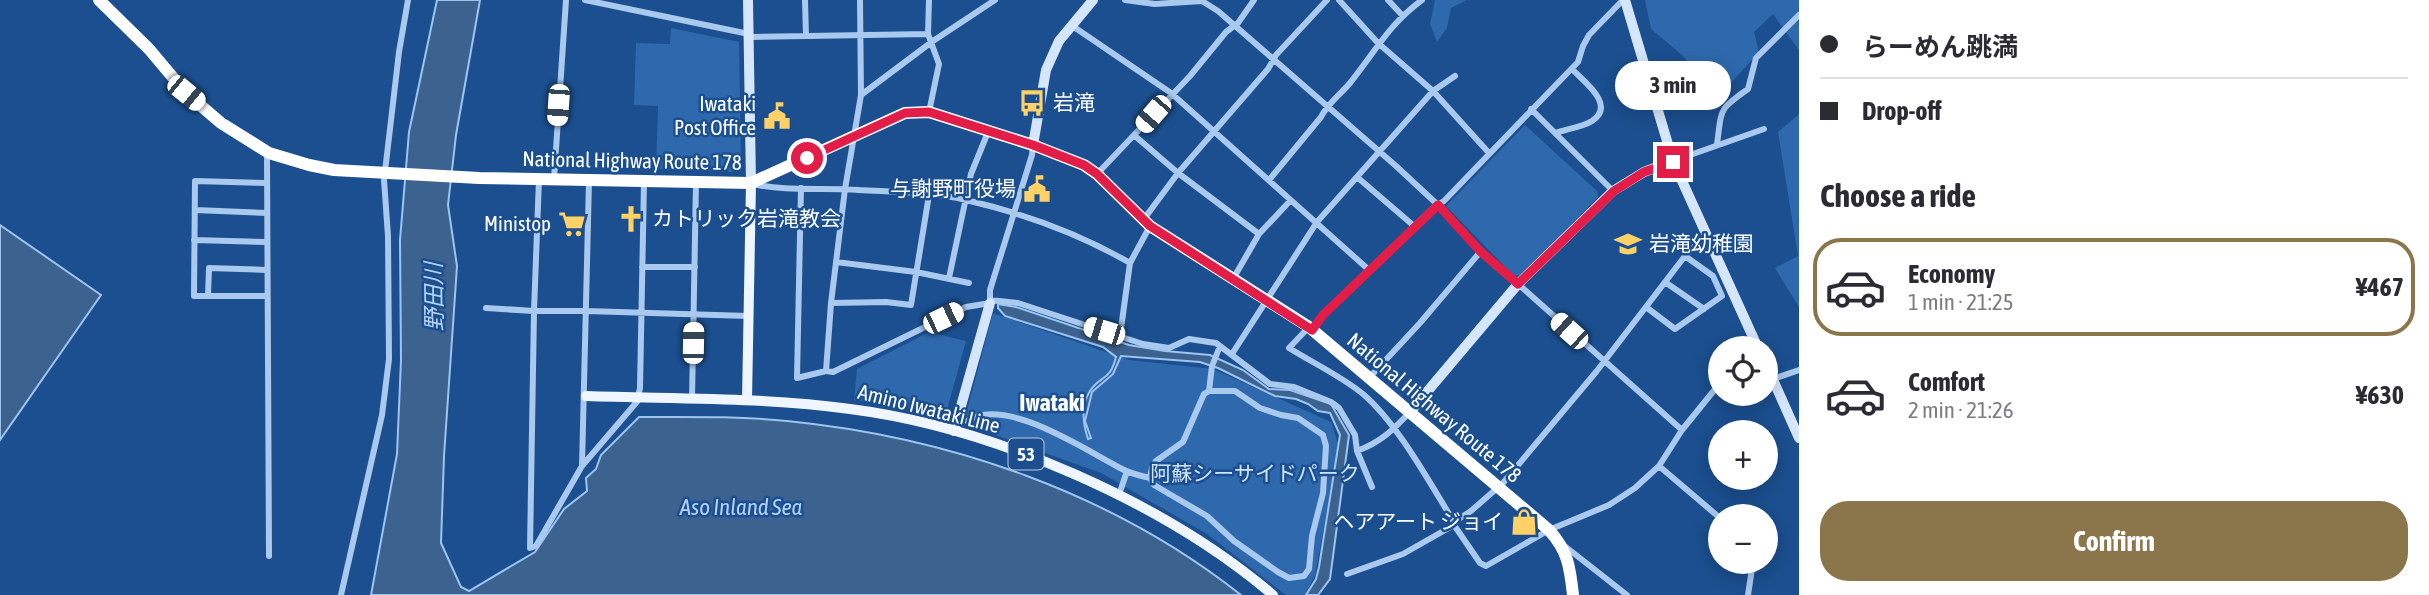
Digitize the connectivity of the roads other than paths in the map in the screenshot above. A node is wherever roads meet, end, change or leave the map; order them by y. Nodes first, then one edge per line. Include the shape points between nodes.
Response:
1 (99, 0) edge
2 (408, 0) edge
3 (566, 0) edge
4 (585, 0) edge
5 (748, 0) edge
6 (805, 0) edge
7 (860, 0) edge
8 (929, 0) edge
9 (995, 0) edge
10 (1093, 0) edge
11 (1125, 0) edge
12 (1254, 0) edge
13 (1327, 0) edge
14 (1339, 0) edge
15 (1388, 0) edge
16 (1422, 0) edge
17 (1624, 0) edge
18 (1402, 15) junction
19 (1799, 15) edge
20 (1235, 24) junction
21 (1071, 25) junction
22 (749, 36) junction
23 (806, 36) junction
24 (860, 36) junction
25 (930, 38) junction
26 (1378, 43) junction
27 (1274, 59) junction
28 (1572, 69) junction
29 (1455, 76) dead end
30 (1433, 91) junction
31 (1171, 93) junction
32 (861, 94) junction
33 (1327, 105) junction
34 (1531, 110) junction
35 (929, 112) junction
36 (1764, 129) dead end
37 (989, 131) junction
38 (1214, 132) junction
39 (1555, 133) junction
40 (853, 135) junction
41 (1135, 136) junction
42 (1717, 144) junction
43 (1033, 145) junction
44 (1379, 152) junction
45 (269, 153) junction
46 (1489, 153) junction
47 (1673, 162) junction
48 (1178, 173) junction
49 (386, 174) junction
50 (1097, 174) junction
51 (1357, 177) junction
52 (539, 179) junction
53 (554, 179) junction
54 (1269, 180) junction
55 (590, 181) junction
56 (644, 182) junction
57 (696, 182) junction
58 (267, 183) junction
59 (751, 183) junction
60 (801, 188) junction
61 (845, 189) junction
62 (1614, 191) junction
63 (929, 195) junction
64 (965, 199) junction
65 (1290, 201) junction
66 (1438, 205) junction
67 (195, 210) junction
68 (267, 213) junction
69 (1015, 214) junction
70 (1317, 222) junction
71 (1147, 223) junction
72 (1414, 226) junction
73 (1259, 234) junction
74 (1707, 234) junction
75 (194, 240) junction
76 (267, 242) junction
77 (1480, 251) junction
78 (1685, 256) junction
79 (836, 262) junction
80 (1130, 263) junction
81 (642, 267) junction
82 (695, 267) junction
83 (267, 270) junction
84 (1369, 271) junction
85 (916, 272) junction
86 (948, 278) junction
87 (1233, 279) junction
88 (1665, 282) junction
89 (969, 283) dead end
90 (1518, 284) junction
91 (208, 296) junction
92 (267, 296) junction
93 (1267, 299) junction
94 (831, 303) junction
95 (989, 303) junction
96 (486, 307) dead end
97 (1646, 307) junction
98 (1704, 309) junction
99 (534, 311) junction
100 (586, 311) junction
101 (641, 313) junction
102 (694, 315) junction
103 (748, 316) junction
104 (1311, 328) junction
105 (1120, 336) junction
106 (1753, 336) edge
107 (1220, 346) junction
108 (1232, 354) junction
109 (1603, 362) junction
110 (1799, 370) edge
111 (826, 371) junction
112 (1778, 377) edge
113 (1369, 378) junction
114 (1778, 390) edge
115 (1209, 391) junction
116 (586, 396) junction
117 (640, 397) junction
118 (1708, 398) edge
119 (692, 399) junction
120 (747, 400) junction
121 (1410, 412) junction
122 (967, 421) dead end
123 (1394, 430) junction
124 (1682, 430) junction
125 (954, 431) junction
126 (1799, 438) edge
127 (1357, 451) junction
128 (582, 466) junction
129 (1659, 466) junction
130 (1127, 471) junction
131 (1150, 478) junction
132 (1372, 487) dead end
133 (1497, 487) junction
134 (1121, 489) dead end
135 (1708, 509) edge
136 (1454, 523) junction
137 (1549, 530) junction
138 (1560, 543) junction
139 (269, 556) dead end
140 (1347, 574) dead end
141 (1751, 574) edge
142 (341, 595) edge
143 (1273, 595) edge
144 (1573, 595) edge
145 (1626, 595) edge
146 (1748, 595) edge

1 - 45 highway, National Highway Route 178 via 186,93 221,123
2 - 49 street
3 - 53 street
4 - 22 street
5 - 22 street
6 - 23 street
7 - 24 street
8 - 25 street
9 - 25 street
10 - 21 street
11 - 20 street via 1156,4 1202,1
12 - 20 street
13 - 27 street
14 - 26 street
15 - 18 street
16 - 18 street
17 - 28 street via 1589,35
17 - 47 street
18 - 26 street
19 - 42 street via 1756,58 1748,89 1724,106
20 - 27 street
20 - 31 street
21 - 31 street
21 - 43 street via 1046,69
22 - 23 street
22 - 59 street
23 - 24 street
24 - 25 street
24 - 32 street
25 - 32 street
25 - 35 street via 939,64
26 - 30 street
26 - 33 street
27 - 33 street
27 - 38 street
28 - 34 street
28 - 39 street via 1601,101 1601,108 1591,122
29 - 30 street
30 - 44 street
30 - 46 street
31 - 38 street
31 - 41 street
32 - 40 street
33 - 44 street
33 - 54 street
34 - 39 street
34 - 46 street
35 - 37 highway, National Highway Route 178
35 - 40 highway, National Highway Route 178 via 905,113
36 - 42 street
37 - 43 highway, National Highway Route 178
37 - 64 street
38 - 48 street
38 - 54 street
39 - 62 street
40 - 59 highway, National Highway Route 178
40 - 61 street
41 - 48 street
41 - 50 street
42 - 47 street
43 - 50 highway, National Highway Route 178
43 - 69 street
44 - 51 street
44 - 66 street
45 - 49 highway, National Highway Route 178 via 334,170
45 - 58 street
46 - 66 street
47 - 62 street via 1644,172
47 - 74 street
48 - 71 street
48 - 73 street
49 - 52 highway, National Highway Route 178
49 - 142 street via 389,359 382,415
50 - 71 highway, National Highway Route 178
51 - 70 street
51 - 72 street
52 - 53 highway, National Highway Route 178
52 - 99 street
53 - 55 highway, National Highway Route 178
54 - 65 street
55 - 56 highway, National Highway Route 178
55 - 100 street
56 - 57 highway, National Highway Route 178
56 - 81 street
57 - 59 highway, National Highway Route 178
57 - 82 street
58 - 67 street via 195,181
58 - 68 street
59 - 60 street
59 - 103 main road
60 - 61 street
60 - 111 street via 797,378
61 - 63 street
61 - 79 street
62 - 90 street
63 - 64 street
63 - 85 street
64 - 69 street
64 - 86 street
65 - 70 street
65 - 73 street
66 - 72 street
66 - 77 street
67 - 68 street
67 - 75 street
68 - 76 street
69 - 80 street via 1093,243
69 - 95 street
70 - 84 street
70 - 93 street
71 - 80 street
71 - 87 highway, National Highway Route 178
72 - 84 street
73 - 87 street
74 - 78 street
74 - 106 street
75 - 76 street
75 - 91 street via 194,296
76 - 83 street
77 - 90 street
77 - 113 street
78 - 88 street
78 - 98 street via 1713,276 1722,296
79 - 85 street
79 - 94 street
80 - 105 street
81 - 82 street
81 - 101 street
82 - 102 street
83 - 91 street via 209,268
83 - 92 street
84 - 104 street
85 - 86 street
85 - 94 street via 911,305
86 - 89 street
87 - 93 highway, National Highway Route 178
88 - 97 street
88 - 98 street
90 - 109 street
90 - 121 street
91 - 92 street
92 - 139 street
93 - 104 highway, National Highway Route 178
93 - 108 street
94 - 111 street
95 - 105 street via 1018,303
95 - 111 street via 965,307 833,372
95 - 125 street
96 - 99 street
97 - 98 street via 1675,329
97 - 109 street
99 - 100 street
99 - 128 street via 530,548 536,546
100 - 101 street
100 - 116 street
101 - 102 street
101 - 117 street
102 - 103 street
102 - 119 street
103 - 120 main road
104 - 113 highway, National Highway Route 178
104 - 123 street via 1289,348 1361,392
105 - 107 street via 1169,348 1189,339
107 - 108 street
107 - 115 street
108 - 127 street via 1270,384 1294,387 1339,408 1355,435
109 - 124 street
109 - 133 street
110 - 112 street
113 - 121 highway, National Highway Route 178
114 - 126 street
115 - 131 street via 1183,442 1156,461
115 - 131 street via 1235,391 1260,408 1298,418 1323,435 1323,493 1309,569 1297,578 1278,572
116 - 117 main road, Amino Iwataki Line / 53
116 - 128 street
117 - 119 main road, Amino Iwataki Line / 53
117 - 128 street
118 - 124 street
119 - 120 main road, Amino Iwataki Line / 53
120 - 125 main road, Amino Iwataki Line / 53 via 853,409
121 - 123 street
121 - 133 highway, National Highway Route 178
122 - 130 street via 977,414 999,414 1042,427
123 - 127 street
123 - 136 street
124 - 129 street
125 - 143 main road, Amino Iwataki Line / 53 via 1094,483 1167,523
127 - 132 street
129 - 135 street
129 - 137 street via 1622,498
130 - 131 street
130 - 134 street
133 - 136 street
133 - 137 highway, National Highway Route 178
136 - 137 street via 1486,566
136 - 140 street via 1403,554
137 - 138 highway, National Highway Route 178
138 - 144 highway, National Highway Route 178
138 - 145 street
141 - 146 street

